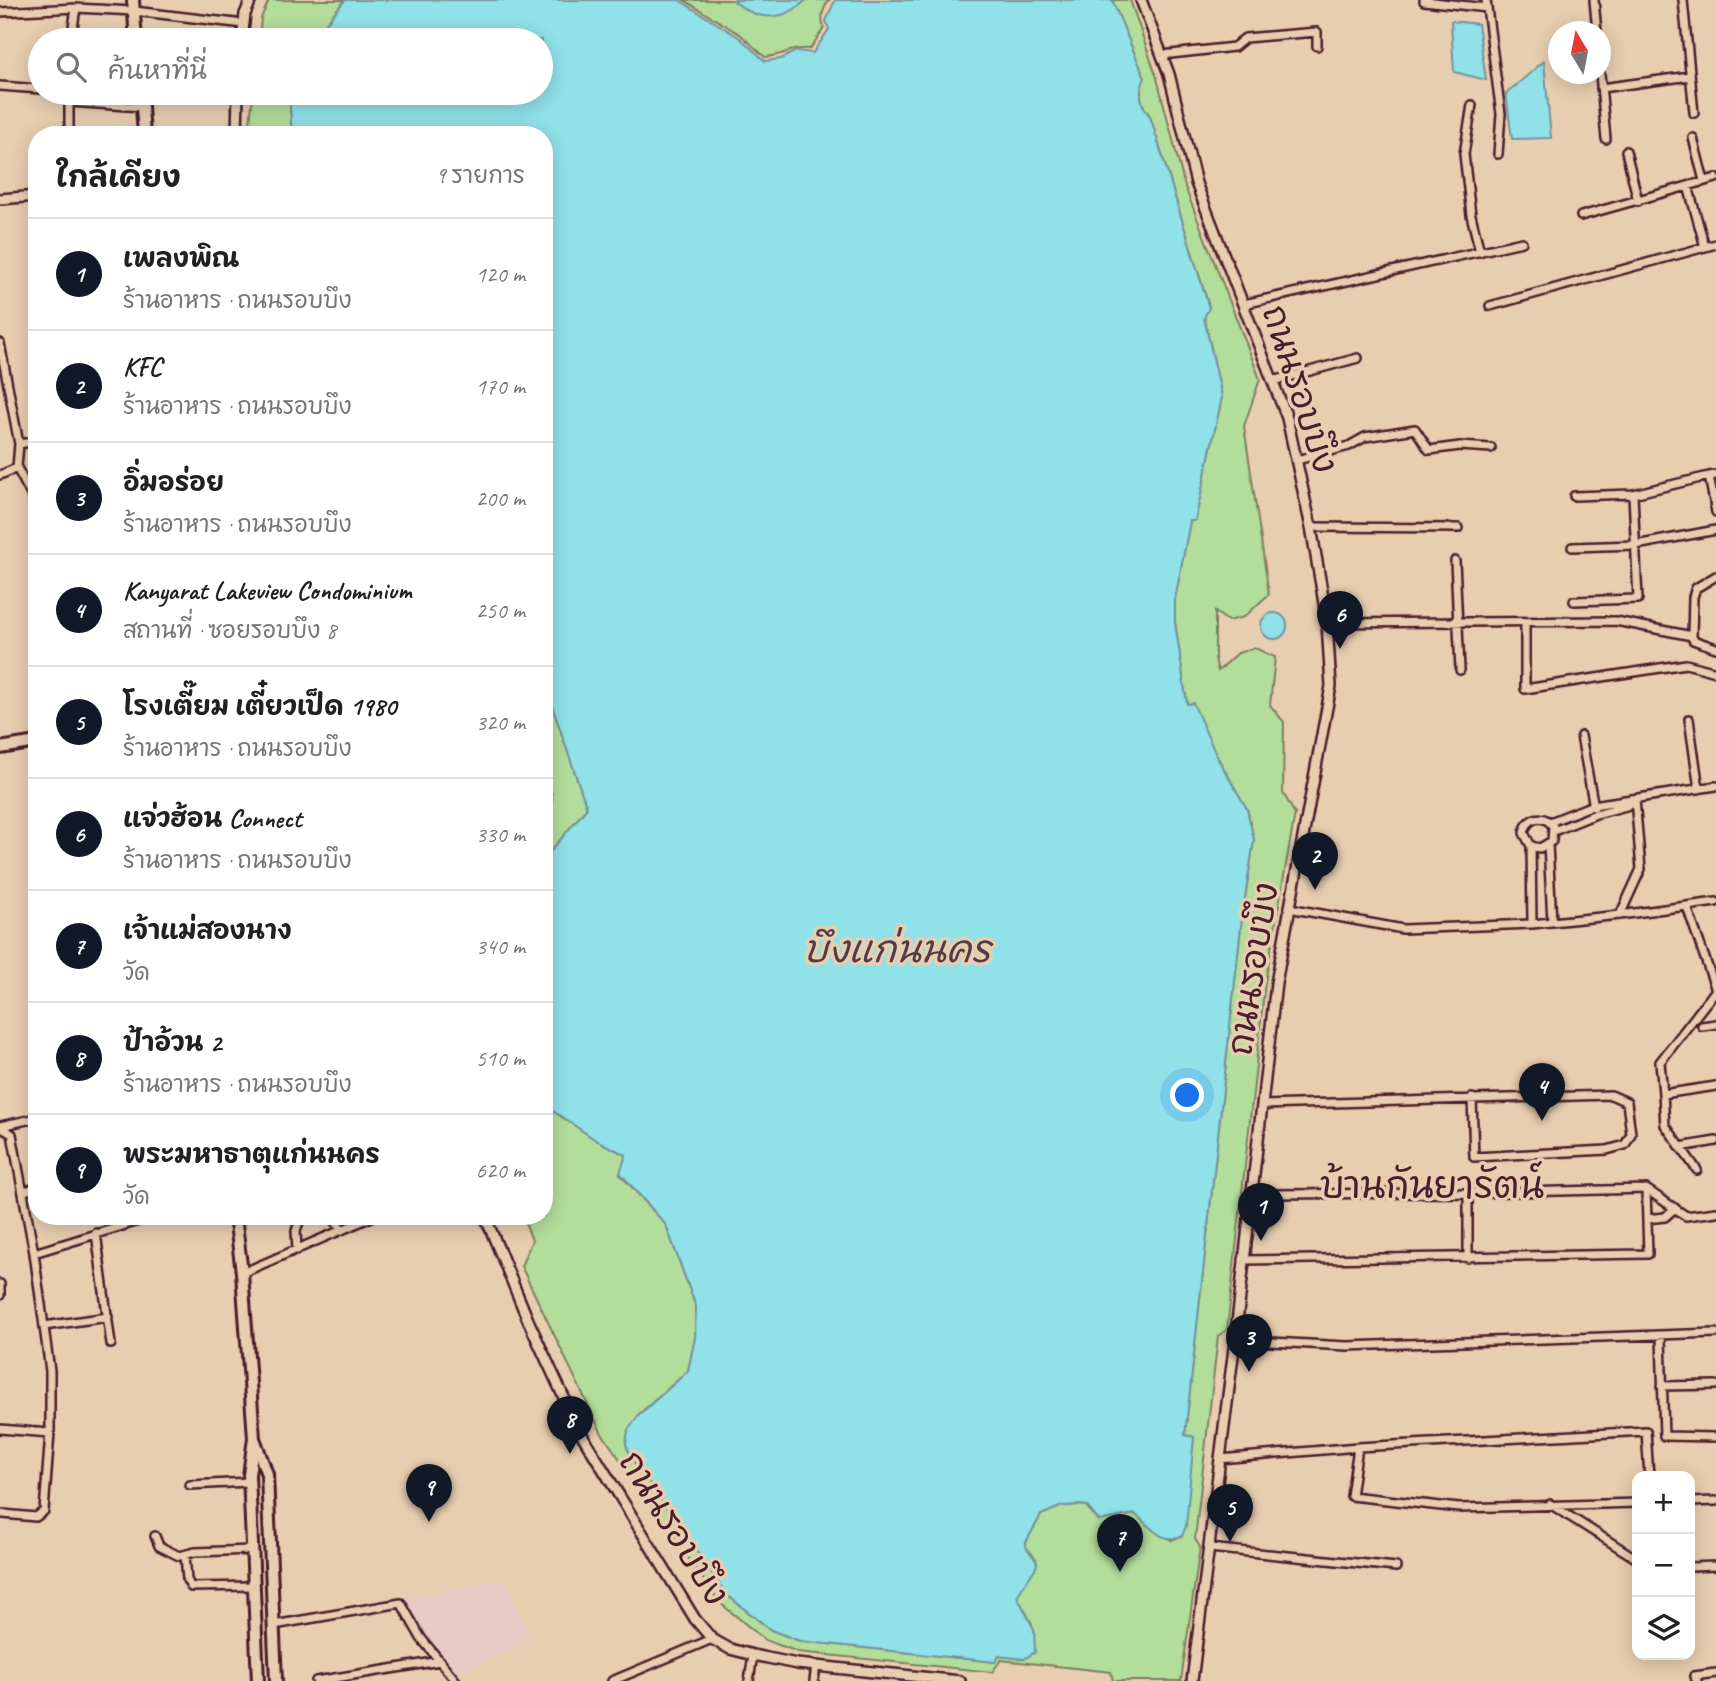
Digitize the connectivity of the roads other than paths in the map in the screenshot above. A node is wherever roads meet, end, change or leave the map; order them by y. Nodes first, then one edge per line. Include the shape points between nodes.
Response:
1 (251, 0) edge
2 (1141, 0) edge
3 (1594, 0) edge
4 (1683, 0) edge
5 (1424, 1) edge
6 (1486, 4) edge
7 (133, 6) edge
8 (76, 8) junction
9 (0, 12) edge
10 (1596, 21) edge
11 (244, 24) junction
12 (73, 28) edge
13 (135, 28) edge
14 (244, 28) edge
15 (1317, 46) dead end
16 (1162, 55) junction
17 (1690, 76) junction
18 (1601, 84) edge
19 (0, 86) edge
20 (28, 88) edge
21 (1601, 88) junction
22 (69, 105) edge
23 (127, 105) edge
24 (238, 105) edge
25 (1472, 106) dead end
26 (142, 107) joint
27 (1694, 113) dead end
28 (69, 126) edge
29 (143, 126) edge
30 (237, 126) edge
31 (1693, 138) dead end
32 (1606, 139) dead end
33 (1626, 151) dead end
34 (1498, 154) dead end
35 (1716, 178) edge
36 (1704, 181) junction
37 (1688, 186) junction
38 (28, 197) edge
39 (0, 199) edge
40 (1638, 201) junction
41 (1581, 216) dead end
42 (1522, 242) dead end
43 (1716, 244) edge
44 (1705, 247) junction
45 (1480, 251) junction
46 (1244, 304) junction
47 (1490, 306) dead end
48 (0, 344) edge
49 (1358, 358) dead end
50 (1273, 381) junction
51 (28, 442) edge
52 (19, 444) junction
53 (1491, 448) dead end
54 (1297, 460) junction
55 (17, 468) junction
56 (0, 475) edge
57 (1713, 475) edge
58 (28, 489) edge
59 (1633, 494) junction
60 (1574, 496) dead end
61 (1716, 512) edge
62 (1311, 527) junction
63 (1458, 528) dead end
64 (1716, 530) edge
65 (1636, 545) junction
66 (1572, 547) dead end
67 (1455, 561) dead end
68 (1716, 576) edge
69 (1574, 601) dead end
70 (1458, 621) junction
71 (1525, 622) junction
72 (1327, 623) junction
73 (1692, 636) junction
74 (1716, 648) edge
75 (1460, 670) dead end
76 (1716, 672) edge
77 (1689, 719) dead end
78 (1581, 736) dead end
79 (28, 743) edge
80 (0, 748) edge
81 (1716, 786) edge
82 (1699, 789) junction
83 (1636, 799) junction
84 (1593, 805) junction
85 (1596, 814) junction
86 (1550, 822) junction
87 (1554, 831) junction
88 (1548, 845) junction
89 (1531, 846) junction
90 (1716, 902) edge
91 (1688, 906) junction
92 (1289, 908) junction
93 (1620, 915) junction
94 (1552, 922) junction
95 (1531, 924) junction
96 (1716, 964) edge
97 (1707, 965) junction
98 (1716, 1024) edge
99 (1702, 1026) dead end
100 (1716, 1086) edge
101 (1663, 1094) junction
102 (1472, 1098) junction
103 (1262, 1105) junction
104 (28, 1120) edge
105 (0, 1126) edge
106 (1716, 1141) edge
107 (1680, 1147) junction
108 (1697, 1170) dead end
109 (1646, 1189) junction
110 (28, 1190) edge
111 (23, 1191) junction
112 (1468, 1193) junction
113 (1251, 1194) junction
114 (1675, 1209) junction
115 (1716, 1212) edge
116 (28, 1219) edge
117 (1647, 1219) junction
118 (29, 1225) edge
119 (124, 1225) edge
120 (236, 1225) edge
121 (298, 1225) edge
122 (338, 1225) edge
123 (353, 1225) edge
124 (489, 1225) edge
125 (342, 1230) junction
126 (96, 1233) junction
127 (297, 1250) junction
128 (34, 1253) junction
129 (1468, 1258) junction
130 (1243, 1260) junction
131 (242, 1273) junction
132 (0, 1284) edge
133 (0, 1295) edge
134 (108, 1317) junction
135 (44, 1326) junction
136 (1716, 1333) edge
137 (1661, 1336) junction
138 (1235, 1340) junction
139 (111, 1344) dead end
140 (1716, 1385) edge
141 (1662, 1386) junction
142 (0, 1429) edge
143 (50, 1433) junction
144 (1716, 1437) edge
145 (254, 1438) junction
146 (1358, 1447) junction
147 (1220, 1459) junction
148 (1648, 1471) edge
149 (249, 1482) junction
150 (190, 1485) dead end
151 (1695, 1502) edge
152 (1716, 1502) edge
153 (1632, 1503) edge
154 (1549, 1504) junction
155 (3, 1514) dead end
156 (155, 1536) dead end
157 (1209, 1548) junction
158 (271, 1549) junction
159 (253, 1550) junction
160 (185, 1555) junction
161 (1632, 1556) edge
162 (1716, 1566) edge
163 (1396, 1567) dead end
164 (1695, 1567) edge
165 (254, 1586) junction
166 (274, 1625) junction
167 (712, 1639) junction
168 (753, 1656) junction
169 (440, 1661) junction
170 (816, 1665) junction
171 (1716, 1673) edge
172 (910, 1679) edge
173 (258, 1681) edge
174 (276, 1681) edge
175 (316, 1681) edge
176 (456, 1681) edge
177 (612, 1681) edge
178 (749, 1681) edge
179 (814, 1681) edge
180 (960, 1681) edge
181 (1192, 1681) edge
182 (1697, 1681) edge

1 - 11 street
2 - 16 street, ถนนรอบบึง
3 - 10 street
4 - 17 street
5 - 6 street
6 - 34 street via 1501,114
7 - 8 street
7 - 11 street
7 - 13 main road
8 - 9 street
8 - 12 street
11 - 14 street
15 - 16 street via 1317,32 1245,38 1234,47
16 - 46 street, ถนนรอบบึง via 1196,183
17 - 21 street
17 - 27 street
18 - 21 street
19 - 20 street
21 - 32 street
22 - 28 street
23 - 26 street
24 - 30 street
25 - 45 street via 1464,154
26 - 29 main road
31 - 36 street
33 - 40 street
35 - 36 street
36 - 37 street
37 - 40 street
37 - 44 street
38 - 39 street
40 - 41 street
42 - 45 street
43 - 44 street
44 - 47 street
45 - 46 street
46 - 50 street, ถนนรอบบึง
48 - 52 street
49 - 50 street
50 - 54 street, ถนนรอบบึง
51 - 52 street
52 - 55 street
53 - 54 street via 1429,450 1415,429 1365,437
54 - 62 street, ถนนรอบบึง
55 - 56 street
55 - 58 street
57 - 59 street
57 - 61 street
59 - 60 street
59 - 65 street
62 - 63 street
62 - 72 street, ถนนรอบบึง
64 - 65 street
65 - 66 street
65 - 69 street via 1638,599
67 - 70 street
68 - 73 street via 1696,588
70 - 71 street
70 - 72 street
70 - 75 street
71 - 73 street via 1616,621
71 - 76 street via 1525,689 1686,664
72 - 92 street, ถนนรอบบึง via 1331,686
73 - 74 street
77 - 82 street
78 - 84 street
79 - 80 main road
81 - 82 street
82 - 83 street
83 - 84 street
83 - 85 street
83 - 93 street via 1641,869
84 - 85 street
84 - 86 street
85 - 87 street
86 - 87 street
86 - 89 street via 1541,817 1527,823 1524,833
87 - 88 street
88 - 89 street
88 - 94 street
89 - 95 street
90 - 91 street
91 - 93 street
91 - 97 street
92 - 95 street via 1403,929
92 - 103 street, ถนนรอบบึง
93 - 94 street
94 - 95 street
96 - 97 street
97 - 101 street via 1716,990 1660,1062
98 - 99 street
100 - 101 street
101 - 107 street via 1665,1125
102 - 102 street via 1616,1096 1627,1102 1631,1134 1625,1145 1607,1150 1474,1157
102 - 103 street
103 - 113 street, ถนนรอบบึง
104 - 105 street
105 - 111 street via 12,1134
106 - 107 street
107 - 108 street
109 - 112 street
109 - 114 street
109 - 117 street
110 - 111 street
111 - 116 street
112 - 113 street
112 - 129 street
113 - 130 street, ถนนรอบบึง
114 - 115 street via 1686,1216
114 - 117 street via 1665,1217
117 - 129 street via 1648,1254
118 - 128 street
119 - 126 street
120 - 131 main road
121 - 127 street
122 - 125 street
123 - 125 street
124 - 167 street, ถนนรอบบึง via 579,1430 695,1619
125 - 127 street
126 - 128 street
126 - 134 street
127 - 131 street
128 - 135 street
129 - 130 street
130 - 138 street, ถนนรอบบึง
131 - 145 main road
132 - 133 street
134 - 135 street
134 - 139 street
135 - 143 street
136 - 137 street
137 - 138 street via 1347,1346
137 - 141 street
138 - 147 street, ถนนรอบบึง
140 - 141 street
141 - 144 street via 1664,1436
142 - 143 street
143 - 155 street via 44,1511 36,1517
145 - 149 main road
145 - 158 main road via 267,1474
146 - 147 street
146 - 148 street via 1646,1431
146 - 154 street via 1351,1496 1459,1508
147 - 157 street, ถนนรอบบึง
149 - 150 street
149 - 159 main road
151 - 152 street
153 - 154 street
154 - 161 street
156 - 160 street via 162,1548
157 - 163 street
157 - 181 street, ถนนรอบบึง
158 - 159 street
158 - 166 main road
159 - 160 street
159 - 165 main road
160 - 165 street via 191,1587
162 - 164 street
165 - 173 main road
166 - 169 street via 401,1603
166 - 174 main road
167 - 168 street, ถนนรอบบึง
167 - 177 street
168 - 170 street, ถนนรอบบึง
168 - 178 street
169 - 175 street
169 - 176 street
170 - 172 street, ถนนรอบบึง
170 - 179 street
171 - 182 street via 1694,1676
172 - 180 street, ถนนรอบบึง

